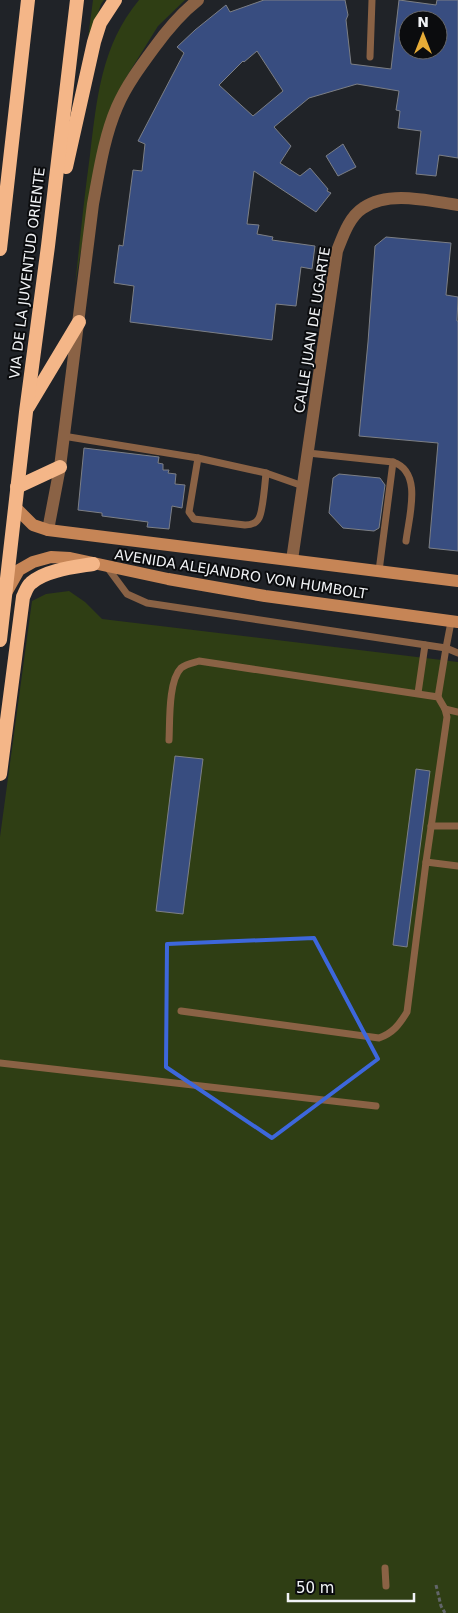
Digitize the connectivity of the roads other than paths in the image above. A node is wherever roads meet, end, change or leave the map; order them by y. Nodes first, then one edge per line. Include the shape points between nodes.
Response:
1 (28, 0) edge
2 (77, 0) edge
3 (115, 0) edge
4 (198, 0) edge
5 (372, 0) edge
6 (370, 57) dead end
7 (458, 204) edge
8 (48, 246) junction
9 (0, 249) edge
10 (79, 322) junction
11 (26, 412) junction
12 (63, 436) junction
13 (308, 453) junction
14 (198, 458) junction
15 (393, 462) junction
16 (60, 467) junction
17 (266, 473) junction
18 (303, 486) junction
19 (17, 487) junction
20 (15, 507) junction
21 (48, 530) junction
22 (406, 541) dead end
23 (292, 560) junction
24 (93, 564) junction
25 (107, 567) junction
26 (379, 571) junction
27 (458, 581) edge
28 (6, 593) junction
29 (455, 622) edge
30 (0, 640) edge
31 (425, 645) junction
32 (446, 648) junction
33 (458, 653) edge
34 (418, 693) junction
35 (438, 697) junction
36 (446, 709) junction
37 (458, 712) edge
38 (169, 740) dead end
39 (0, 774) edge
40 (431, 826) junction
41 (458, 826) edge
42 (426, 862) junction
43 (458, 866) edge
44 (181, 1011) dead end
45 (0, 1063) edge
46 (376, 1106) dead end
47 (385, 1568) dead end
48 (386, 1586) dead end

1 - 9 highway
2 - 8 highway, VIA DE LA JUVENTUD ORIENTE
3 - 8 highway via 100,23 94,42
4 - 10 street via 169,28 138,70 116,108 93,204
5 - 6 lane
7 - 13 street, CALLE JUAN DE UGARTE via 399,198 378,201 362,208 347,227 337,251
8 - 11 highway, VIA DE LA JUVENTUD ORIENTE
10 - 11 highway
10 - 12 street
11 - 19 highway, VIA DE LA JUVENTUD ORIENTE
12 - 14 lane
12 - 16 street
13 - 15 lane
13 - 18 street, CALLE JUAN DE UGARTE
14 - 17 lane
14 - 17 lane via 189,512 194,519 245,525 256,522 260,516
15 - 22 lane via 408,472 413,486
15 - 26 lane
16 - 19 highway
16 - 21 street
17 - 18 lane
18 - 23 street, CALLE JUAN DE UGARTE
19 - 20 highway, VIA DE LA JUVENTUD ORIENTE
20 - 21 main road, AVENIDA ALEJANDRO VON HUMBOLT via 33,524
20 - 28 highway, VIA DE LA JUVENTUD ORIENTE
21 - 23 main road, AVENIDA ALEJANDRO VON HUMBOLT
23 - 26 main road, AVENIDA ALEJANDRO VON HUMBOLT
24 - 25 main road, AVENIDA ALEJANDRO VON HUMBOLT
24 - 28 main road, AVENIDA ALEJANDRO VON HUMBOLT via 51,557 33,562 19,570
24 - 39 highway via 45,575 30,583 23,597
25 - 29 main road, AVENIDA ALEJANDRO VON HUMBOLT via 265,596
25 - 31 lane via 127,594 147,602
26 - 27 main road, AVENIDA ALEJANDRO VON HUMBOLT
28 - 30 highway, VIA DE LA JUVENTUD ORIENTE
29 - 32 lane
31 - 32 lane
31 - 34 lane
32 - 33 lane
32 - 35 lane
34 - 35 lane
34 - 38 lane via 198,661 179,670 173,682
35 - 36 lane
36 - 37 lane
36 - 40 lane
40 - 41 lane
40 - 42 lane
42 - 43 lane
42 - 44 lane via 407,1012 390,1034 379,1038
45 - 46 lane
47 - 48 lane

